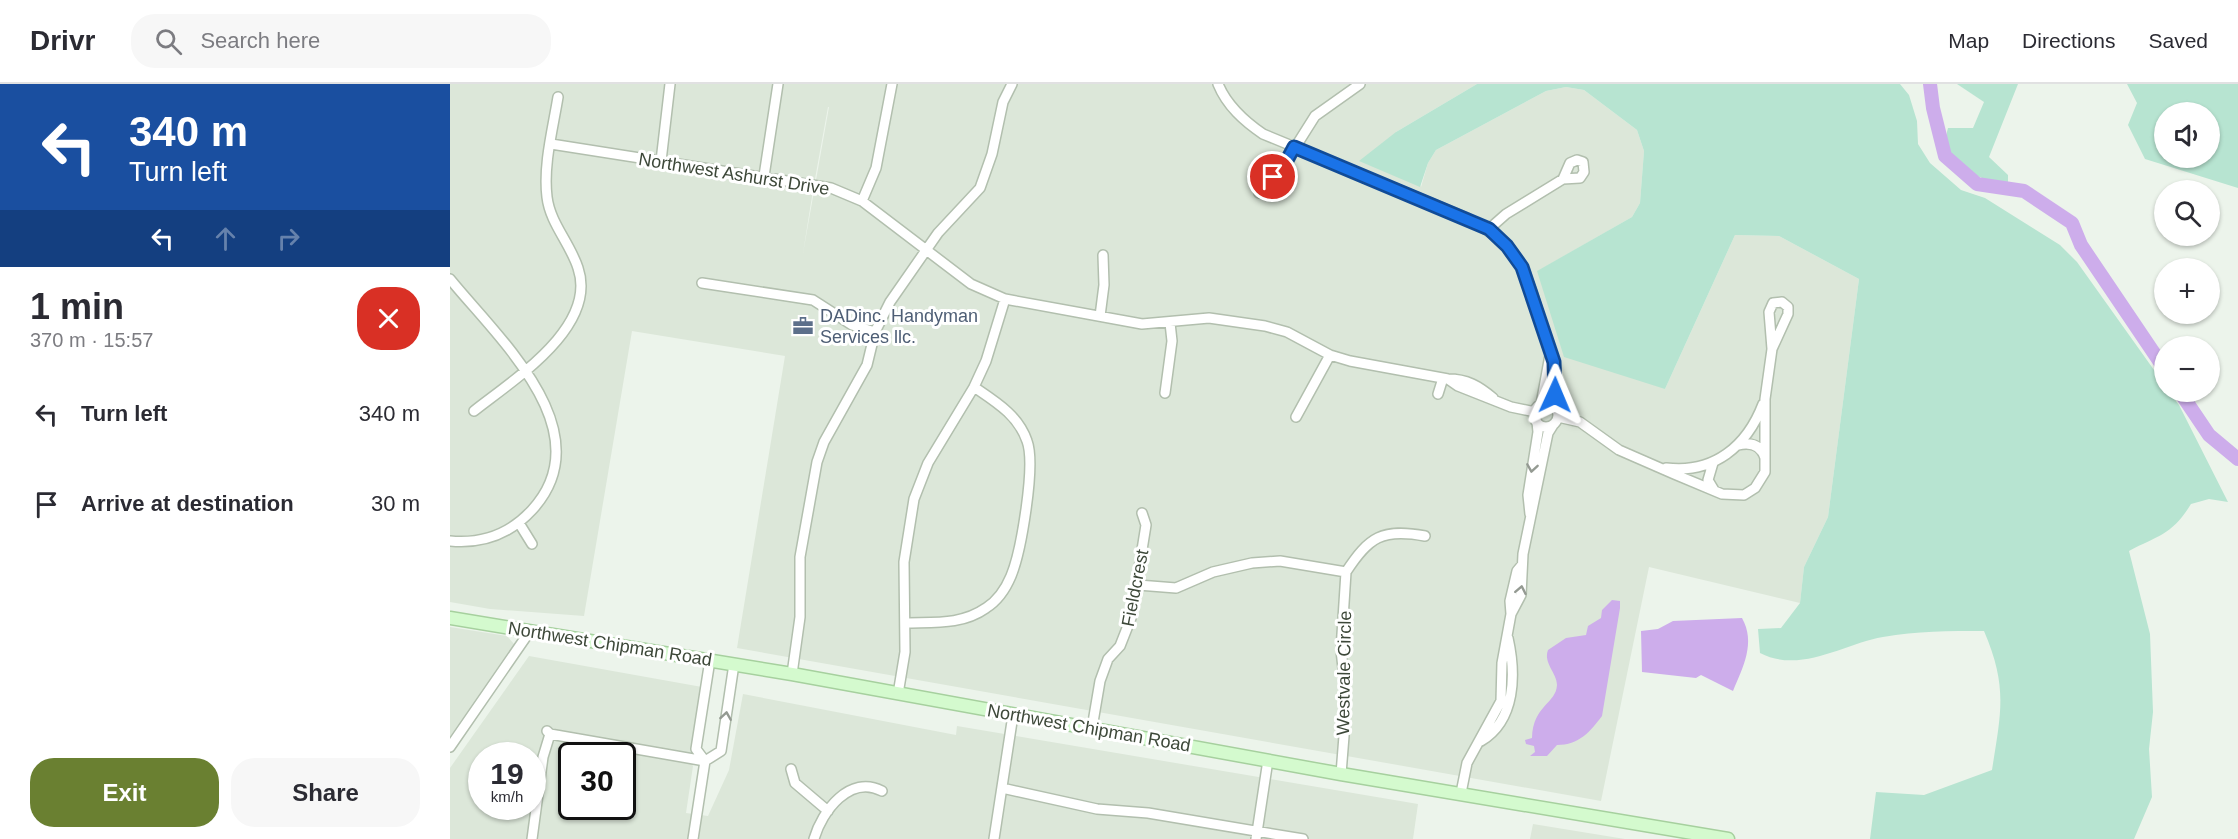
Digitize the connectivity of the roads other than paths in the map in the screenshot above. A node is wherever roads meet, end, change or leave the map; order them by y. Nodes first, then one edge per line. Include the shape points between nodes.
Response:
1 (670, 84) edge
2 (778, 84) edge
3 (892, 84) edge
4 (1012, 84) edge
5 (1218, 84) edge
6 (1360, 84) edge
7 (558, 97) dead end
8 (551, 144) junction
9 (1294, 147) junction
10 (661, 161) junction
11 (764, 176) junction
12 (1563, 179) dead end
13 (1259, 192) dead end
14 (862, 201) junction
15 (1489, 229) junction
16 (926, 252) junction
17 (1103, 255) dead end
18 (450, 279) edge
19 (702, 283) dead end
20 (1005, 299) junction
21 (1100, 316) junction
22 (1170, 322) junction
23 (875, 332) junction
24 (1772, 349) dead end
25 (1329, 355) junction
26 (1550, 355) junction
27 (525, 371) junction
28 (1445, 379) junction
29 (974, 387) junction
30 (1165, 393) dead end
31 (1438, 394) dead end
32 (1765, 399) junction
33 (1555, 407) junction
34 (474, 411) dead end
35 (1538, 413) junction
36 (1296, 417) dead end
37 (1555, 421) junction
38 (1738, 446) junction
39 (1766, 460) junction
40 (1713, 462) junction
41 (1657, 466) junction
42 (1714, 490) junction
43 (1142, 513) dead end
44 (1530, 514) junction
45 (519, 523) junction
46 (1425, 536) dead end
47 (450, 542) edge
48 (532, 544) dead end
49 (1346, 572) junction
50 (1138, 585) junction
51 (450, 618) edge
52 (906, 623) junction
53 (530, 631) junction
54 (710, 660) junction
55 (734, 664) junction
56 (792, 674) junction
57 (898, 694) junction
58 (1013, 715) junction
59 (1092, 728) junction
60 (450, 747) edge
61 (1268, 760) junction
62 (705, 761) junction
63 (791, 769) dead end
64 (1341, 774) junction
65 (1002, 788) junction
66 (882, 791) dead end
67 (1461, 793) junction
68 (828, 811) junction
69 (1257, 836) edge
70 (532, 839) edge
71 (693, 839) edge
72 (814, 839) edge
73 (994, 839) edge
74 (1302, 839) edge
75 (1728, 839) edge

1 - 10 street
2 - 11 street
3 - 14 street via 876,168
4 - 16 street via 1003,102 980,188
5 - 9 street via 1245,121 1263,134
6 - 9 street via 1315,116
7 - 8 street
8 - 10 street, Northwest Ashurst Drive
8 - 27 street via 547,198 579,270 579,294 573,318
9 - 13 street
9 - 15 street
10 - 11 street, Northwest Ashurst Drive
11 - 14 street, Northwest Ashurst Drive via 831,188
12 - 15 street
14 - 16 street, Northwest Ashurst Drive
15 - 26 street via 1522,267
16 - 20 street, Northwest Ashurst Drive via 971,284
16 - 23 street via 890,302
17 - 21 street
18 - 27 street
19 - 23 street via 813,300 852,325
20 - 21 street, Northwest Ashurst Drive
20 - 29 street
21 - 22 street, Northwest Ashurst Drive via 1142,324
22 - 25 street, Northwest Ashurst Drive via 1209,318 1276,328
22 - 30 street via 1173,341
23 - 56 street via 867,365 832,424 817,462 800,557 800,617
24 - 32 street
25 - 28 street, Northwest Ashurst Drive
25 - 36 street
26 - 33 street via 1556,370
26 - 35 street
27 - 34 street
27 - 45 street via 546,403 554,424 556,455 540,501
28 - 31 street
28 - 35 street, Northwest Ashurst Drive via 1460,379 1479,386 1511,407
29 - 52 street via 928,463 915,493 903,576
29 - 52 street via 1015,418 1030,451 1030,475 1014,568 1005,588 987,608 953,621
32 - 38 street via 1756,422
32 - 39 street
33 - 35 street via 1548,403
33 - 37 street
35 - 37 street via 1545,426
35 -> 44 street via 1528,495
37 - 41 street via 1580,422 1619,450
37 - 44 street via 1548,433
38 - 39 street via 1749,443 1758,447
38 - 40 street
39 - 42 street via 1762,478 1750,492 1731,496
40 - 41 street via 1686,469
40 - 42 street via 1708,480
41 - 42 street
43 - 50 street, Fieldcrest via 1146,525
44 - 67 street via 1521,595 1511,614 1507,635 1512,677 1506,716 1481,741 1467,763
45 - 47 street via 488,538
45 - 48 street
46 - 49 street via 1390,532 1377,537 1363,546
49 - 50 street via 1290,562 1252,562 1213,572 1176,588
49 - 64 street, Westvale Circle via 1341,650 1346,686
50 - 59 street, Fieldcrest via 1127,632 1118,652 1108,659 1100,681
51 - 53 main road, Northwest Chipman Road
52 - 57 street
53 - 54 main road, Northwest Chipman Road
53 - 60 street
54 - 55 main road, Northwest Chipman Road
54 - 62 street via 696,749
55 - 56 main road, Northwest Chipman Road
62 -> 55 street via 721,751
56 - 57 main road, Northwest Chipman Road
57 - 58 main road, Northwest Chipman Road
58 - 59 main road, Northwest Chipman Road
58 - 65 street
59 - 61 main road, Northwest Chipman Road
61 - 64 main road, Northwest Chipman Road
61 - 69 street
62 - 70 street via 547,731
62 - 71 street
63 - 68 street via 795,783
64 - 67 main road, Northwest Chipman Road
65 - 69 street
65 - 73 street
66 - 68 street via 873,786 855,788
67 - 75 main road, Northwest Chipman Road
68 - 72 street
69 - 74 street

